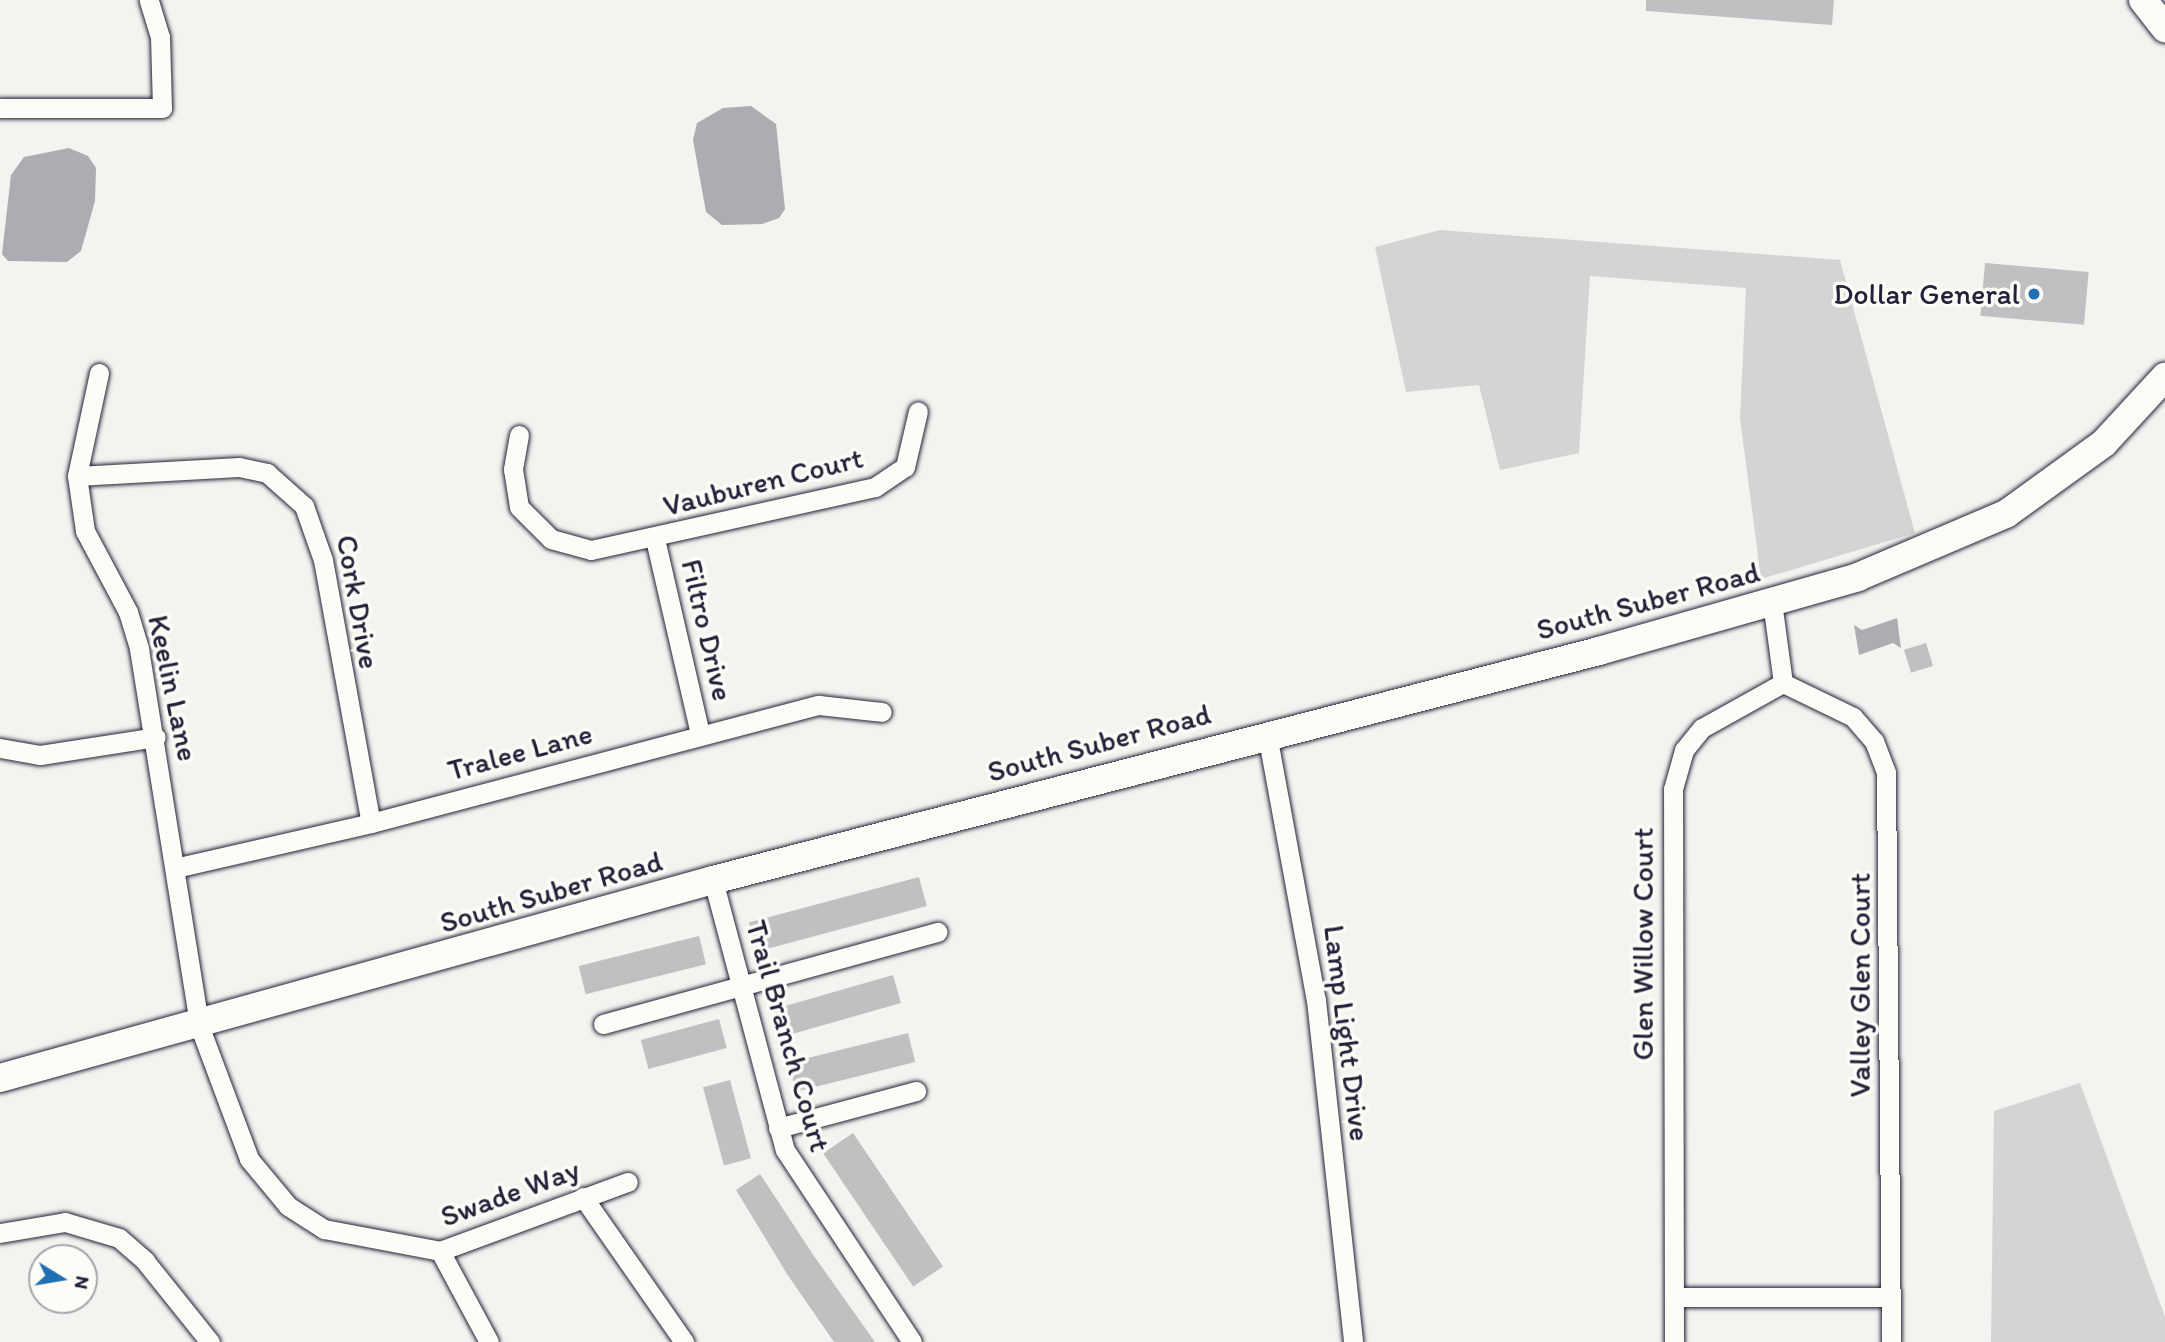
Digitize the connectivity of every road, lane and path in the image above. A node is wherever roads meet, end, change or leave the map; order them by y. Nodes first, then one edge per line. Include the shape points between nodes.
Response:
1 (149, 0) edge
2 (2143, 0) edge
3 (2165, 28) edge
4 (0, 108) edge
5 (99, 373) dead end
6 (2165, 377) edge
7 (918, 411) dead end
8 (519, 435) dead end
9 (77, 476) junction
10 (655, 539) junction
11 (1772, 603) junction
12 (1783, 683) junction
13 (882, 712) dead end
14 (700, 734) junction
15 (1268, 734) junction
16 (156, 737) junction
17 (0, 748) edge
18 (371, 823) junction
19 (174, 868) junction
20 (713, 880) junction
21 (938, 932) dead end
22 (741, 987) junction
23 (603, 1024) dead end
24 (199, 1025) junction
25 (0, 1078) edge
26 (916, 1091) dead end
27 (778, 1128) junction
28 (628, 1182) dead end
29 (583, 1197) junction
30 (0, 1233) edge
31 (440, 1251) junction
32 (1674, 1297) junction
33 (1891, 1297) junction
34 (211, 1342) edge
35 (489, 1342) edge
36 (684, 1342) edge
37 (912, 1342) edge
38 (1353, 1342) edge
39 (1674, 1342) edge
40 (1891, 1342) edge

1 - 4 street via 160,37 162,108
2 - 3 street
5 - 9 street, Keelin Lane
6 - 11 street, South Suber Road via 2104,443 2006,514 1858,577
7 - 10 street, Vauburen Court via 913,450 892,479
8 - 10 street, Vauburen Court via 513,489 519,507 536,528 580,550
9 - 16 street, Keelin Lane via 85,531 128,612
9 - 18 street, Cork Drive via 239,467 267,473 304,506 323,560
10 - 14 street, Filtro Drive
11 - 12 street
11 - 15 street, South Suber Road
12 - 32 street, Glen Willow Court via 1702,728 1675,770
12 - 33 street, Valley Glen Court via 1853,717 1874,741 1886,772
13 - 14 street, Tralee Lane via 819,705
14 - 18 street, Tralee Lane
15 - 20 street, South Suber Road
15 - 38 street, Lamp Light Drive via 1316,1000
16 - 17 street via 40,755
16 - 19 street, Keelin Lane
18 - 19 street, Tralee Lane
19 - 24 street, Keelin Lane
20 - 22 street, Trail Branch Court
20 - 24 street, South Suber Road
21 - 22 street
22 - 23 street
22 - 27 street, Trail Branch Court
24 - 25 street, South Suber Road
24 - 31 street, Swade Way via 249,1159 288,1206 324,1229
26 - 27 street
27 - 37 street, Trail Branch Court via 792,1165
28 - 29 street, Swade Way
29 - 31 street, Swade Way
29 - 36 street
30 - 34 street via 65,1222 119,1238 145,1261
31 - 35 street
32 - 33 street
32 - 39 street, Glen Willow Court
33 - 40 street, Valley Glen Court

